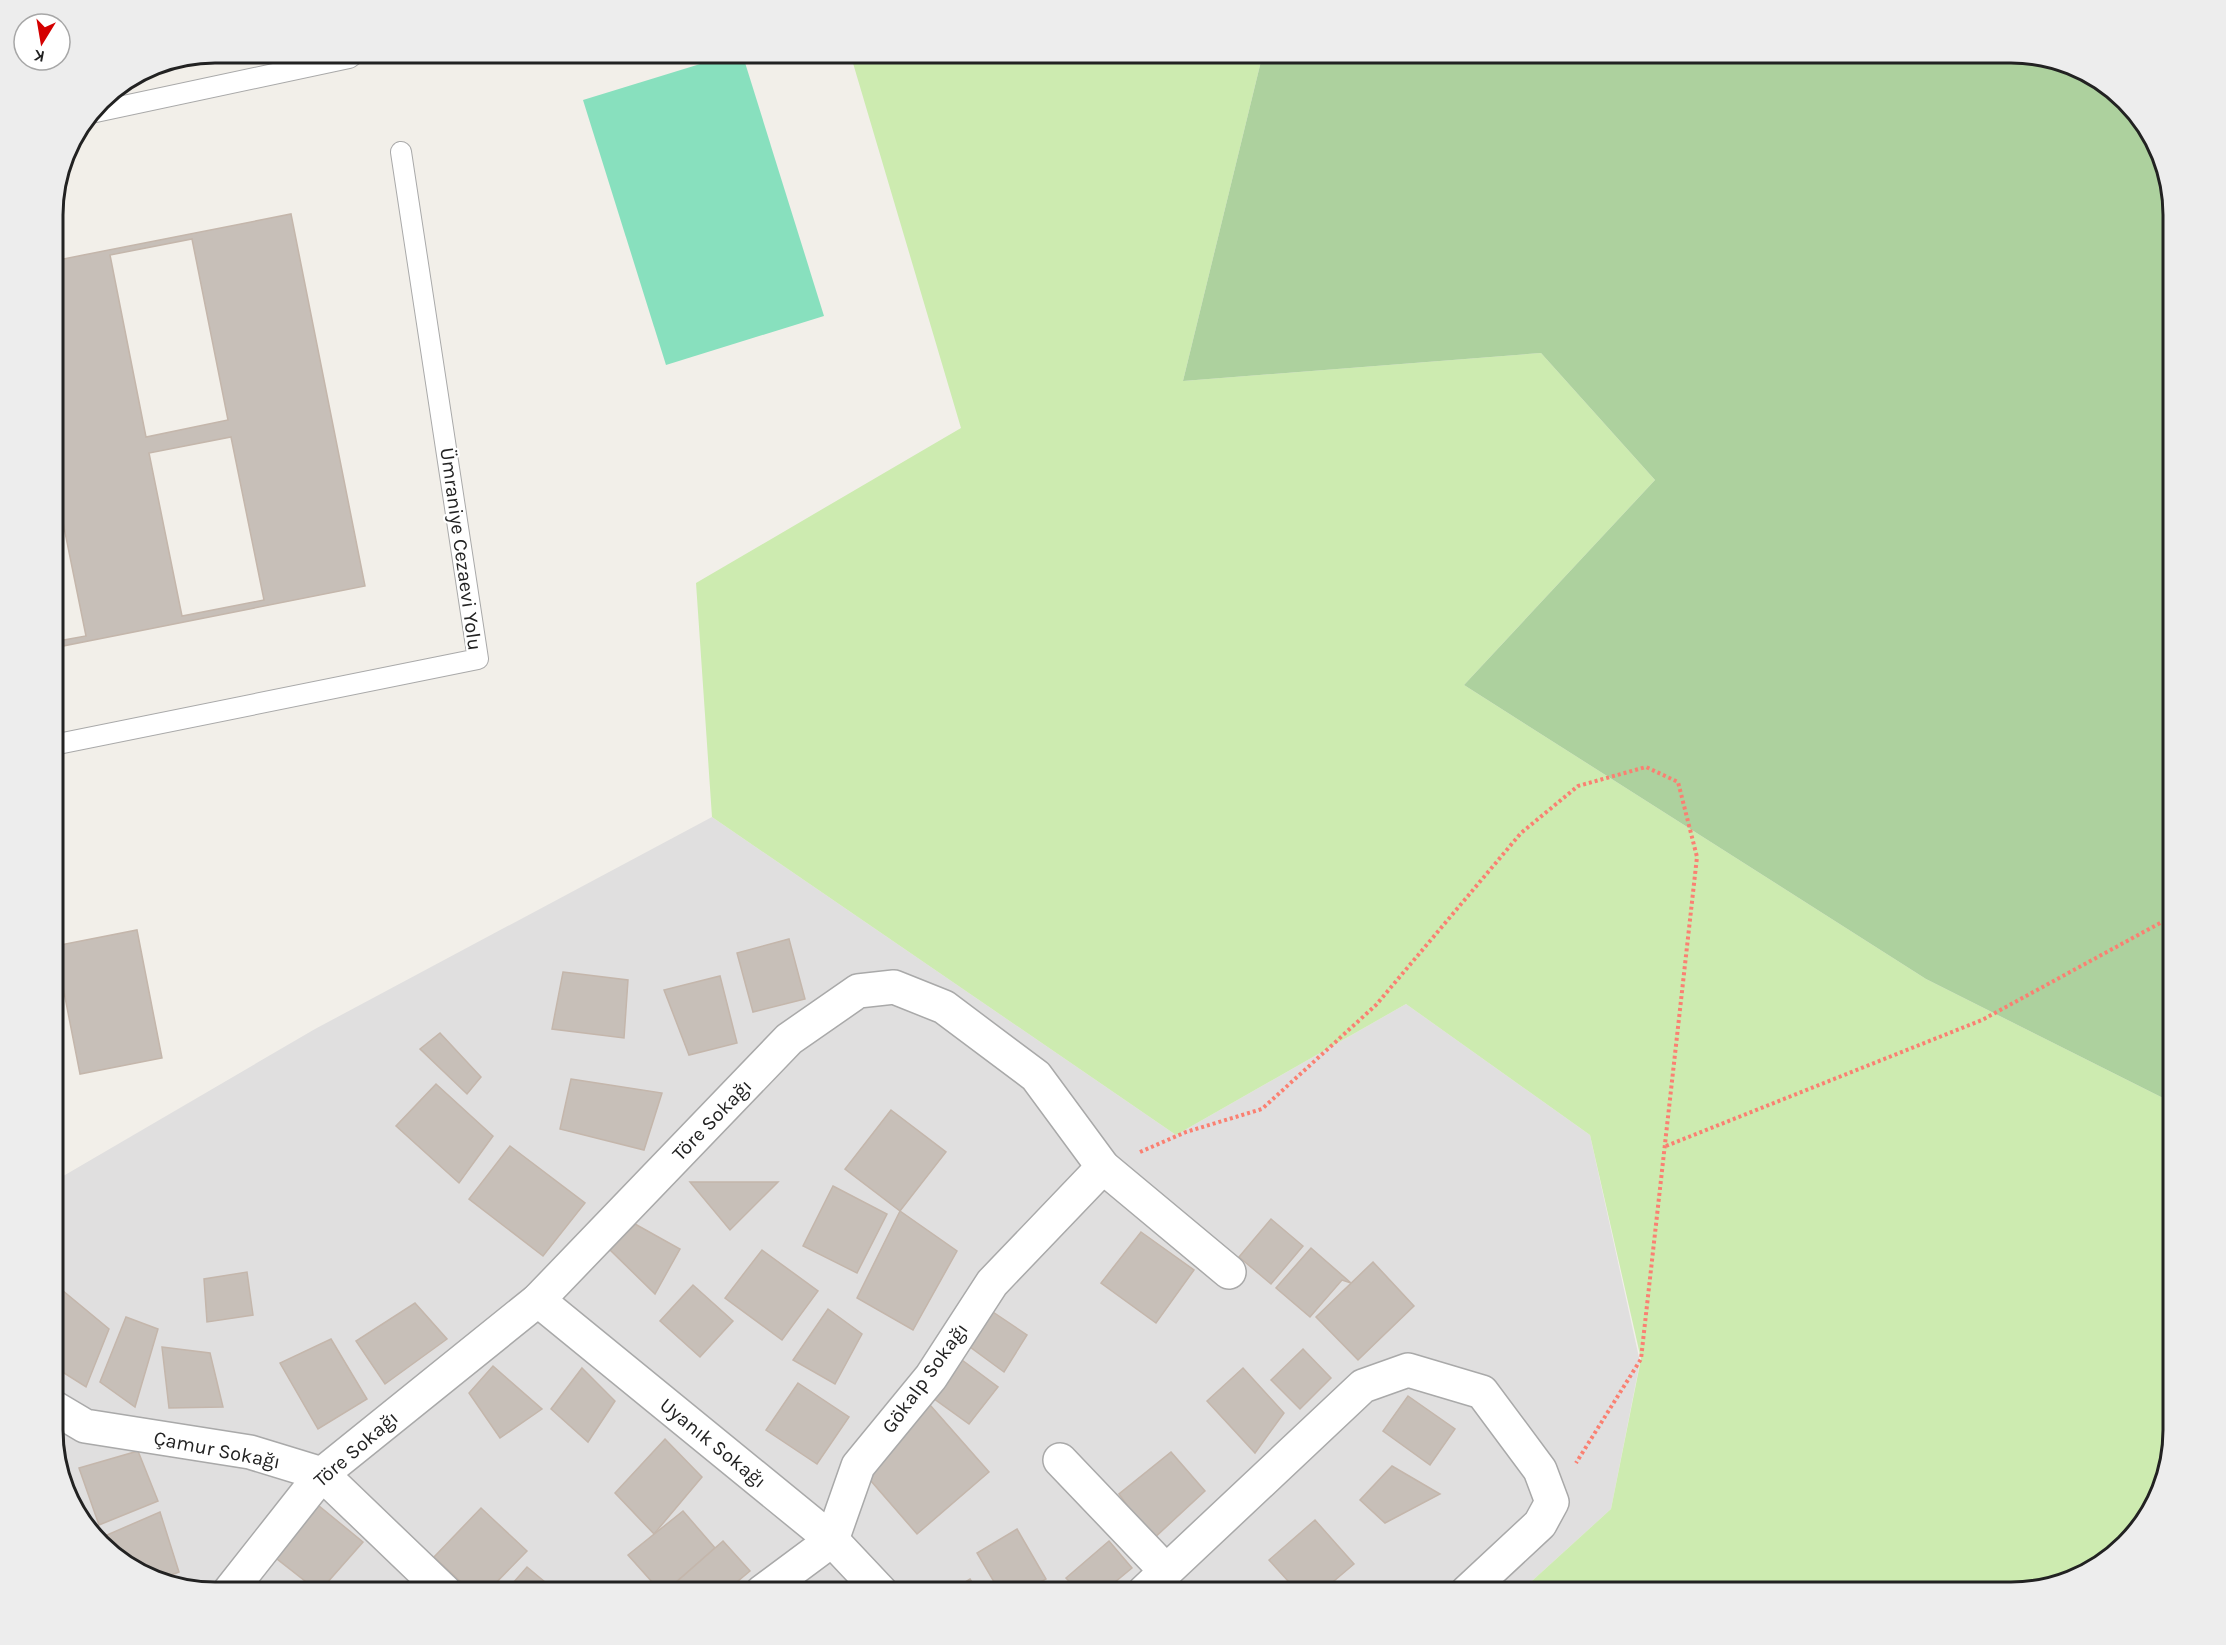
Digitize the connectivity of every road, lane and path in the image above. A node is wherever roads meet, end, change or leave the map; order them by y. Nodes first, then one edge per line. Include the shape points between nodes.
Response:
1 (326, 63) edge
2 (104, 110) edge
3 (401, 152) dead end
4 (63, 743) edge
5 (2163, 922) edge
6 (1666, 1146) junction
7 (1103, 1167) junction
8 (1229, 1272) dead end
9 (538, 1300) junction
10 (63, 1413) edge
11 (1060, 1460) dead end
12 (322, 1474) junction
13 (1551, 1502) junction
14 (832, 1540) junction
15 (238, 1582) edge
16 (434, 1582) edge
17 (777, 1582) edge
18 (872, 1582) edge
19 (1155, 1582) edge
20 (1479, 1582) edge

1 - 2 lane
3 - 4 lane, Ümraniye Cezaevi Yolu via 478,659
5 - 6 path via 1982,1020
6 - 7 path via 1697,856 1678,782 1646,767 1578,786 1521,833 1376,1005 1262,1109 1186,1132
6 - 13 path via 1641,1359
7 - 8 street, Töre Sokağı
7 - 9 street, Töre Sokağı via 1036,1076 944,1007 894,987 858,991 789,1039
7 - 14 street, Gökalp Sokağı via 992,1283 932,1377 858,1466
9 - 12 street, Töre Sokağı
9 - 14 street, Uyanık Sokağı
10 - 12 street, Çamur Sokağı via 85,1426 250,1452
11 - 19 street
12 - 15 street, Töre Sokağı
12 - 16 street, Çamur Sokağı
13 - 19 street via 1540,1470 1482,1392 1408,1370 1363,1386
13 - 20 street via 1540,1524
14 - 17 street
14 - 18 street, Uyanık Sokağı

